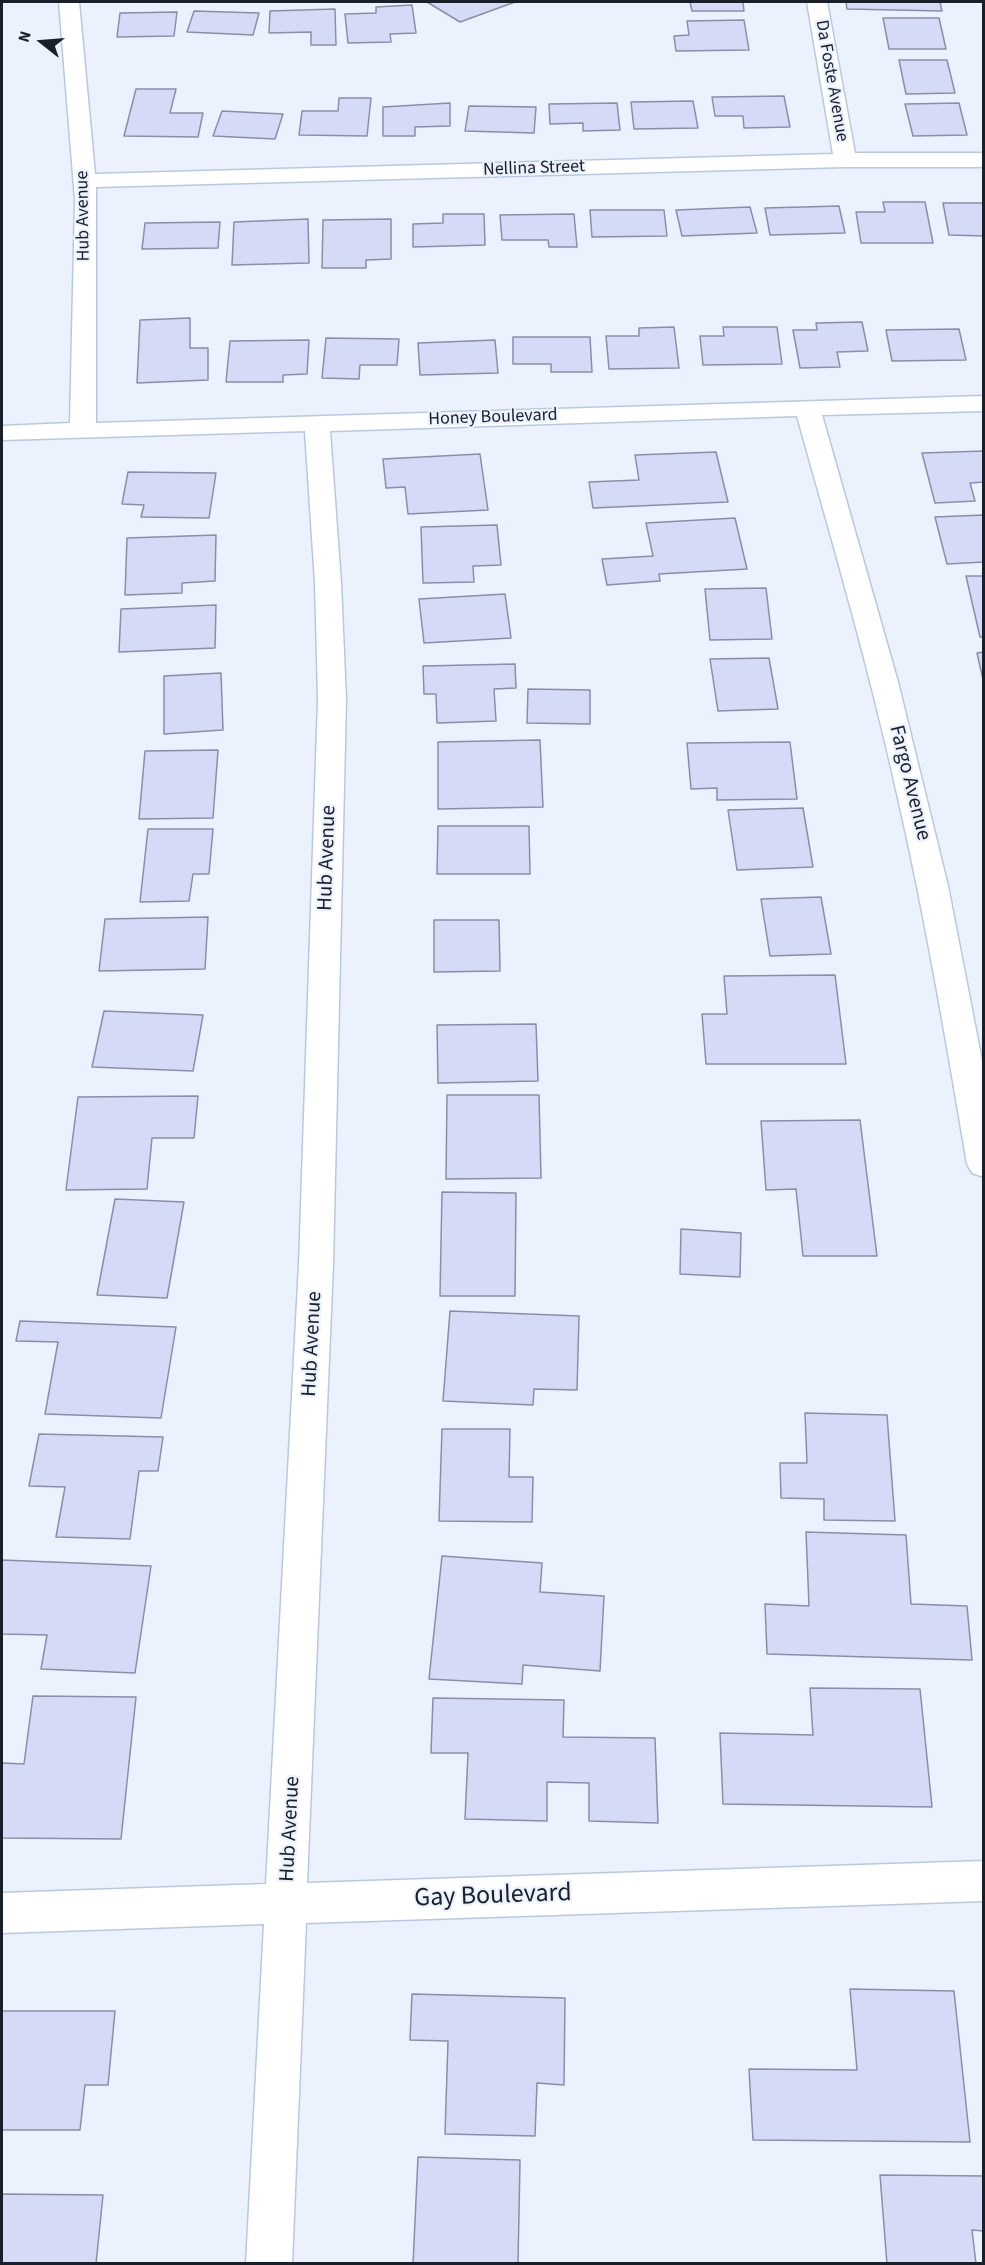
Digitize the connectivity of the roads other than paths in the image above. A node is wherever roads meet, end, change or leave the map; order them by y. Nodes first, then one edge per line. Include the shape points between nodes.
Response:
1 (69, 2) edge
2 (817, 2) edge
3 (845, 160) junction
4 (984, 160) edge
5 (85, 181) junction
6 (984, 404) edge
7 (807, 408) junction
8 (316, 424) junction
9 (83, 430) junction
10 (2, 433) edge
11 (984, 1164) edge
12 (984, 1881) edge
13 (288, 1904) junction
14 (2, 1913) edge
15 (269, 2264) edge

1 - 5 street, Hub Avenue
2 - 3 street, Da Foste Avenue
3 - 4 street, Nellina Street
3 - 5 street, Nellina Street
5 - 9 street, Hub Avenue
6 - 7 street, Honey Boulevard
7 - 8 street, Honey Boulevard
7 - 11 street, Fargo Avenue via 875,644 924,845
8 - 9 street, Honey Boulevard
8 - 13 street, Hub Avenue via 332,699 316,1264
9 - 10 street, Honey Boulevard
12 - 13 street, Gay Boulevard
13 - 14 street, Gay Boulevard
13 - 15 street, Hub Avenue

